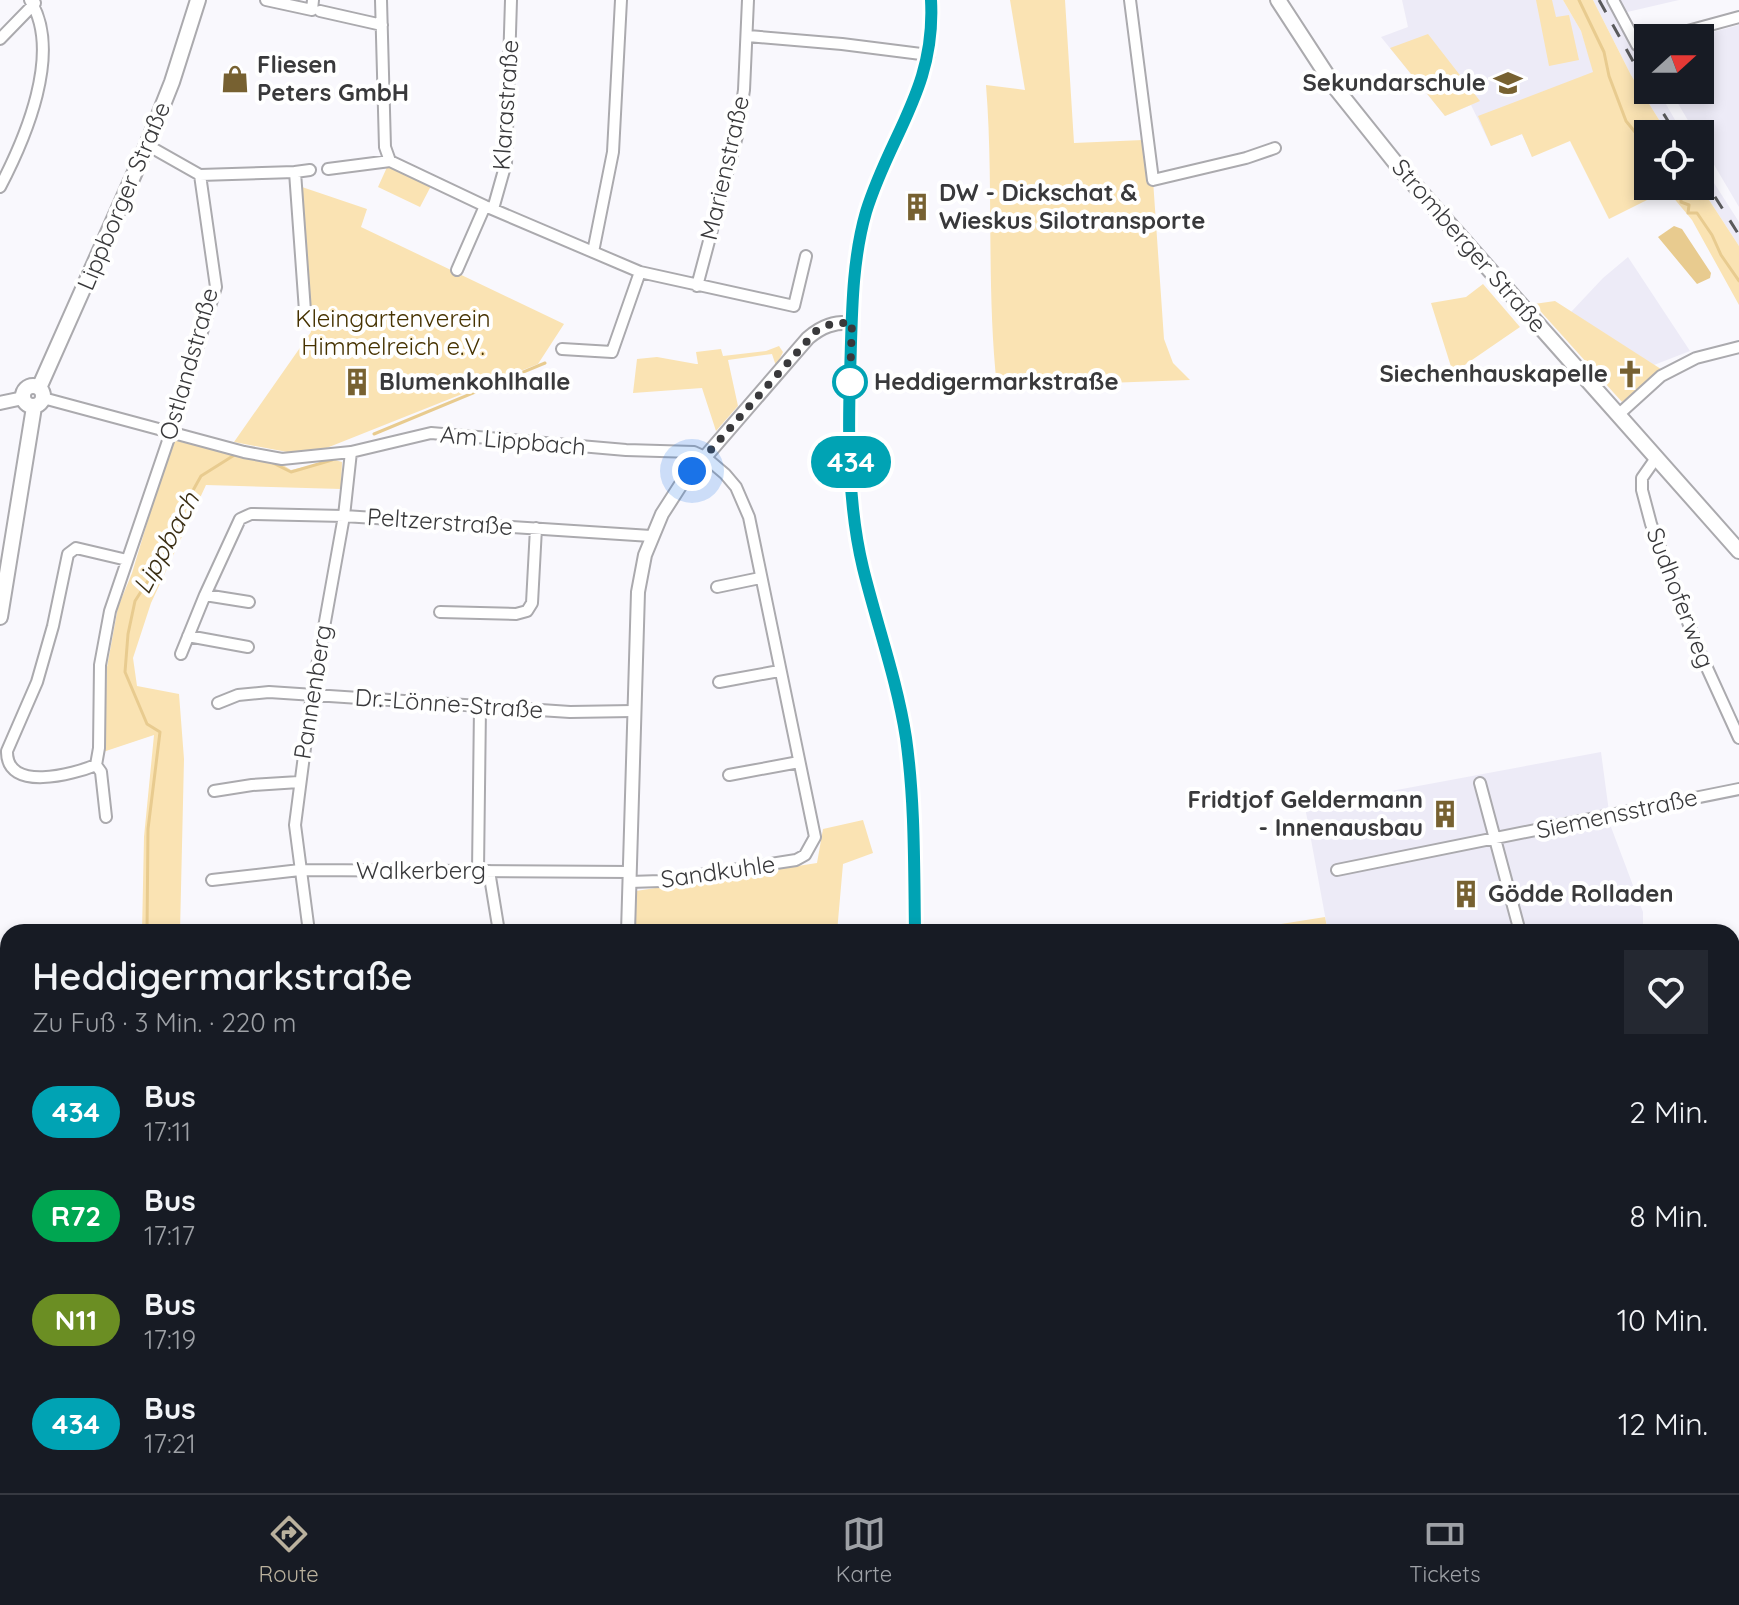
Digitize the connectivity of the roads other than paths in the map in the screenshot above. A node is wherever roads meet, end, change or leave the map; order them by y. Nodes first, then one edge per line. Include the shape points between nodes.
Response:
1 (198, 0) edge
2 (266, 0) edge
3 (313, 0) edge
4 (381, 0) edge
5 (511, 0) edge
6 (621, 0) edge
7 (748, 0) edge
8 (931, 0) edge
9 (1130, 0) edge
10 (1278, 0) edge
11 (1613, 0) edge
12 (34, 2) edge
13 (320, 11) dead end
14 (1739, 17) edge
15 (1713, 24) edge
16 (382, 25) junction
17 (1634, 32) edge
18 (748, 36) junction
19 (0, 39) edge
20 (929, 55) junction
21 (147, 145) junction
22 (1275, 148) dead end
23 (390, 161) junction
24 (328, 169) dead end
25 (310, 170) dead end
26 (295, 172) junction
27 (200, 175) junction
28 (0, 187) edge
29 (489, 208) junction
30 (593, 252) junction
31 (806, 256) dead end
32 (457, 270) dead end
33 (640, 272) junction
34 (697, 286) junction
35 (305, 311) dead end
36 (852, 323) junction
37 (1739, 347) edge
38 (562, 349) dead end
39 (35, 398) junction
40 (0, 403) edge
41 (1618, 415) junction
42 (171, 432) junction
43 (351, 452) junction
44 (705, 457) junction
45 (1656, 458) junction
46 (344, 516) junction
47 (536, 528) junction
48 (651, 536) junction
49 (1739, 551) edge
50 (127, 560) junction
51 (760, 578) junction
52 (717, 587) dead end
53 (205, 595) junction
54 (249, 602) dead end
55 (440, 612) dead end
56 (0, 617) edge
57 (188, 636) junction
58 (248, 647) dead end
59 (181, 654) dead end
60 (779, 671) junction
61 (719, 682) dead end
62 (312, 694) junction
63 (218, 703) dead end
64 (480, 707) junction
65 (633, 711) junction
66 (1739, 738) edge
67 (799, 762) junction
68 (96, 765) junction
69 (729, 775) dead end
70 (299, 782) junction
71 (1480, 783) dead end
72 (1739, 789) edge
73 (214, 791) dead end
74 (106, 817) dead end
75 (1494, 840) junction
76 (300, 870) junction
77 (1337, 870) dead end
78 (484, 871) junction
79 (630, 877) junction
80 (212, 880) dead end
81 (308, 924) edge
82 (497, 924) edge
83 (628, 924) edge
84 (915, 924) edge
85 (1518, 924) edge

1 - 21 main road, Lippborger Straße
2 - 3 street via 312,10
4 - 16 street
5 - 29 street, Klarastraße via 506,163
6 - 30 street via 613,152
7 - 18 street, Marienstraße
8 - 20 street
9 - 22 street via 1153,180
10 - 41 main road, Stromberger Straße via 1334,86 1402,171
11 - 17 street
12 - 19 street
12 - 28 street via 41,27 40,78 30,118
13 - 16 street
14 - 15 street
16 - 23 street via 385,147
18 - 20 street
18 - 34 street, Marienstraße via 737,136
20 - 36 street via 867,211
21 - 27 street
21 - 39 main road, Lippborger Straße
23 - 24 street
23 - 29 street
25 - 26 street
26 - 27 street
26 - 35 street
27 - 42 street, Ostlandstraße via 216,287
29 - 30 street
29 - 32 street, Klarastraße
30 - 33 street
31 - 34 street via 794,306
33 - 34 street
33 - 38 street via 612,352
36 - 44 street via 833,323 808,338
36 - 84 street via 853,502 862,565 906,739
37 - 41 street via 1696,358 1661,376
39 - 40 street
39 - 42 street, Am Lippbach
39 - 56 main road, Lippborger Straße
41 - 45 main road, Stromberger Straße
42 - 43 street, Am Lippbach via 282,459
42 - 50 street, Ostlandstraße
43 - 44 street, Am Lippbach via 431,433 694,452
43 - 46 street, Pannenberg
44 - 48 street via 680,486
44 - 51 street, Sandkuhle via 725,474 742,501
45 - 49 main road, Stromberger Straße
45 - 66 street, Sudhoferweg via 1642,478 1651,524
46 - 47 street, Peltzerstraße
46 - 53 street, Peltzerstraße via 251,514 240,519
46 - 62 street, Pannenberg
47 - 48 street, Peltzerstraße
47 - 55 street, Peltzerstraße via 532,603 527,611
48 - 65 street via 638,592
50 - 68 street, Ostlandstraße via 100,665
50 - 68 street via 80,548 70,551 37,682 7,751 17,771 36,777 75,774
51 - 52 street
51 - 60 street, Sandkuhle
53 - 54 street
53 - 57 street
57 - 58 street
57 - 59 street
60 - 61 street
60 - 67 street, Sandkuhle
62 - 63 street, Dr.-Lönne-Straße via 269,692
62 - 64 street, Dr.-Lönne-Straße
62 - 70 street, Pannenberg
64 - 65 street, Dr.-Lönne-Straße
64 - 78 street
65 - 79 street
67 - 69 street
67 - 79 street, Sandkuhle via 815,837 805,855 676,879
68 - 74 street, Ostlandstraße
70 - 73 street
70 - 76 street, Pannenberg via 295,825
71 - 75 street
72 - 75 street, Siemensstraße
75 - 77 street, Siemensstraße
75 - 85 street
76 - 78 street, Walkerberg
76 - 80 street, Walkerberg
76 - 81 street, Pannenberg
78 - 79 street, Walkerberg
78 - 82 street
79 - 83 street

